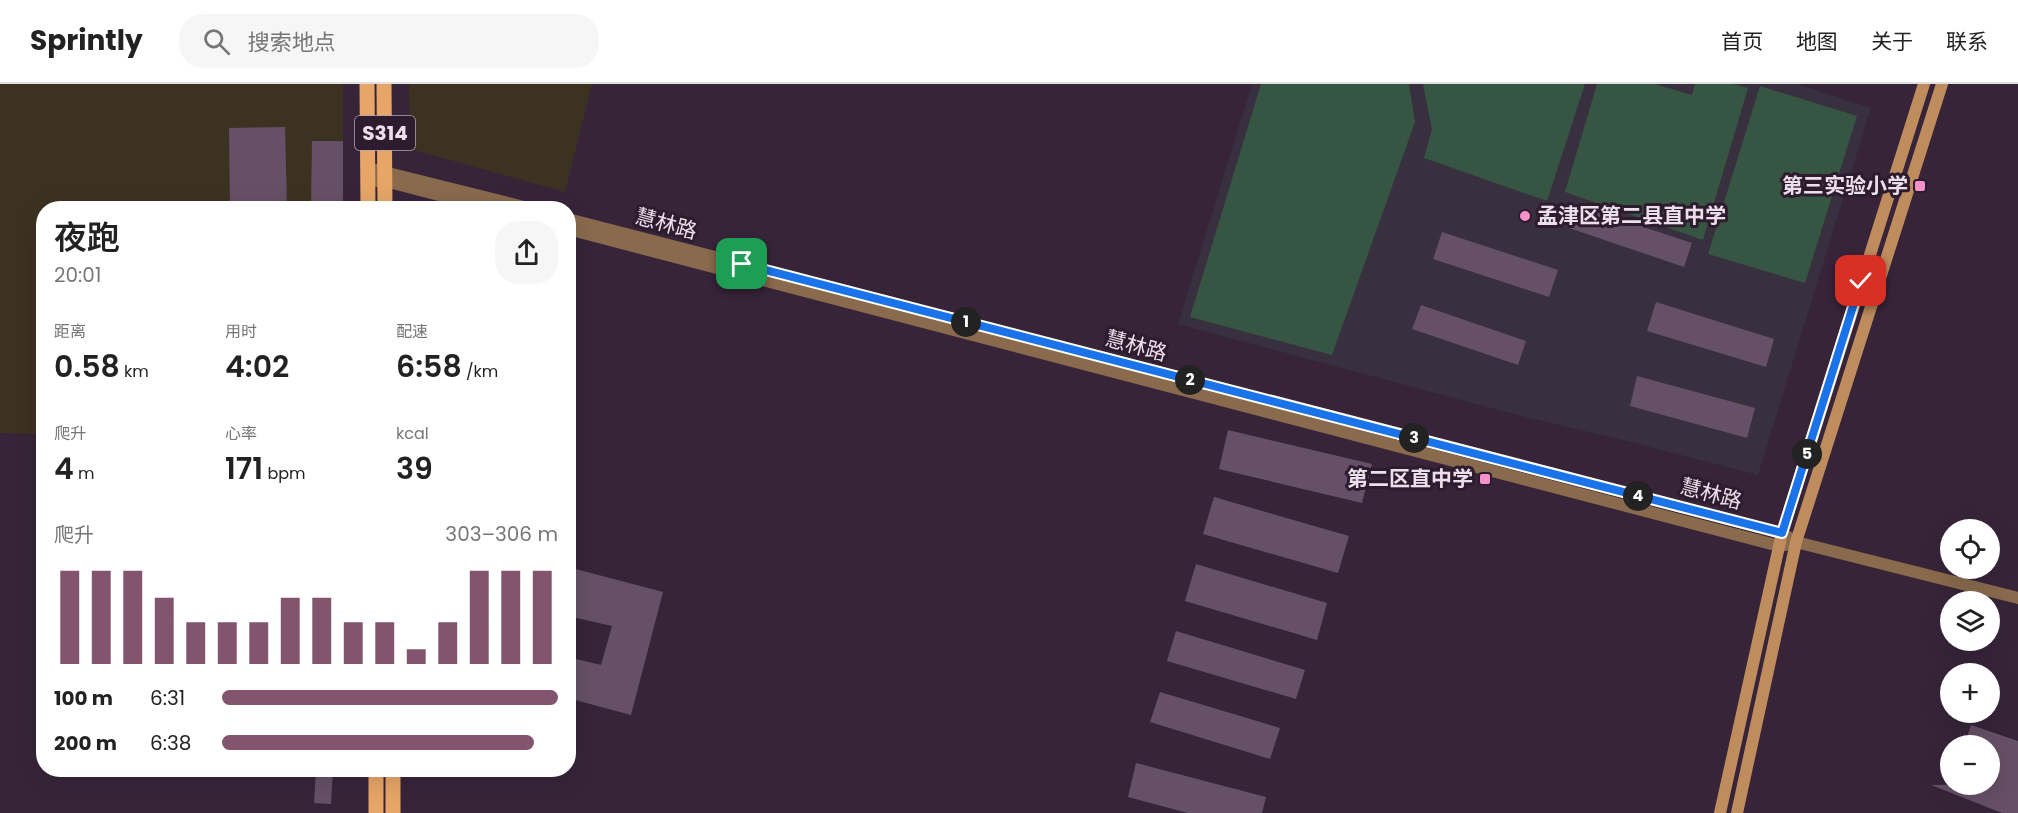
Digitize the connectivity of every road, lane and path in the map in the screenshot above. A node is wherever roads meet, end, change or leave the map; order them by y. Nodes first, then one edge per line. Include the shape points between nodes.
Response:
1 (367, 84) edge
2 (384, 84) edge
3 (1924, 84) edge
4 (1942, 84) edge
5 (368, 175) junction
6 (385, 176) junction
7 (368, 201) edge
8 (385, 201) edge
9 (466, 201) edge
10 (497, 201) edge
11 (576, 221) edge
12 (576, 231) edge
13 (1782, 533) junction
14 (1796, 542) junction
15 (1779, 546) junction
16 (2018, 598) edge
17 (376, 777) edge
18 (393, 777) edge
19 (376, 813) edge
20 (393, 813) edge
21 (1720, 813) edge
22 (1737, 813) edge

1 - 5 main road, S314
2 - 6 main road, S314
3 - 13 street
4 - 14 street
5 - 6 street
5 - 7 main road, S314
6 - 8 main road, S314
6 - 9 street
6 - 10 street
11 - 13 street, 慧林路
12 - 15 street, 慧林路
13 - 14 street, 慧林路
13 - 15 street
14 - 15 street, 慧林路
14 - 16 street, 慧林路
14 - 22 street
15 - 21 street
17 - 19 main road
18 - 20 main road

